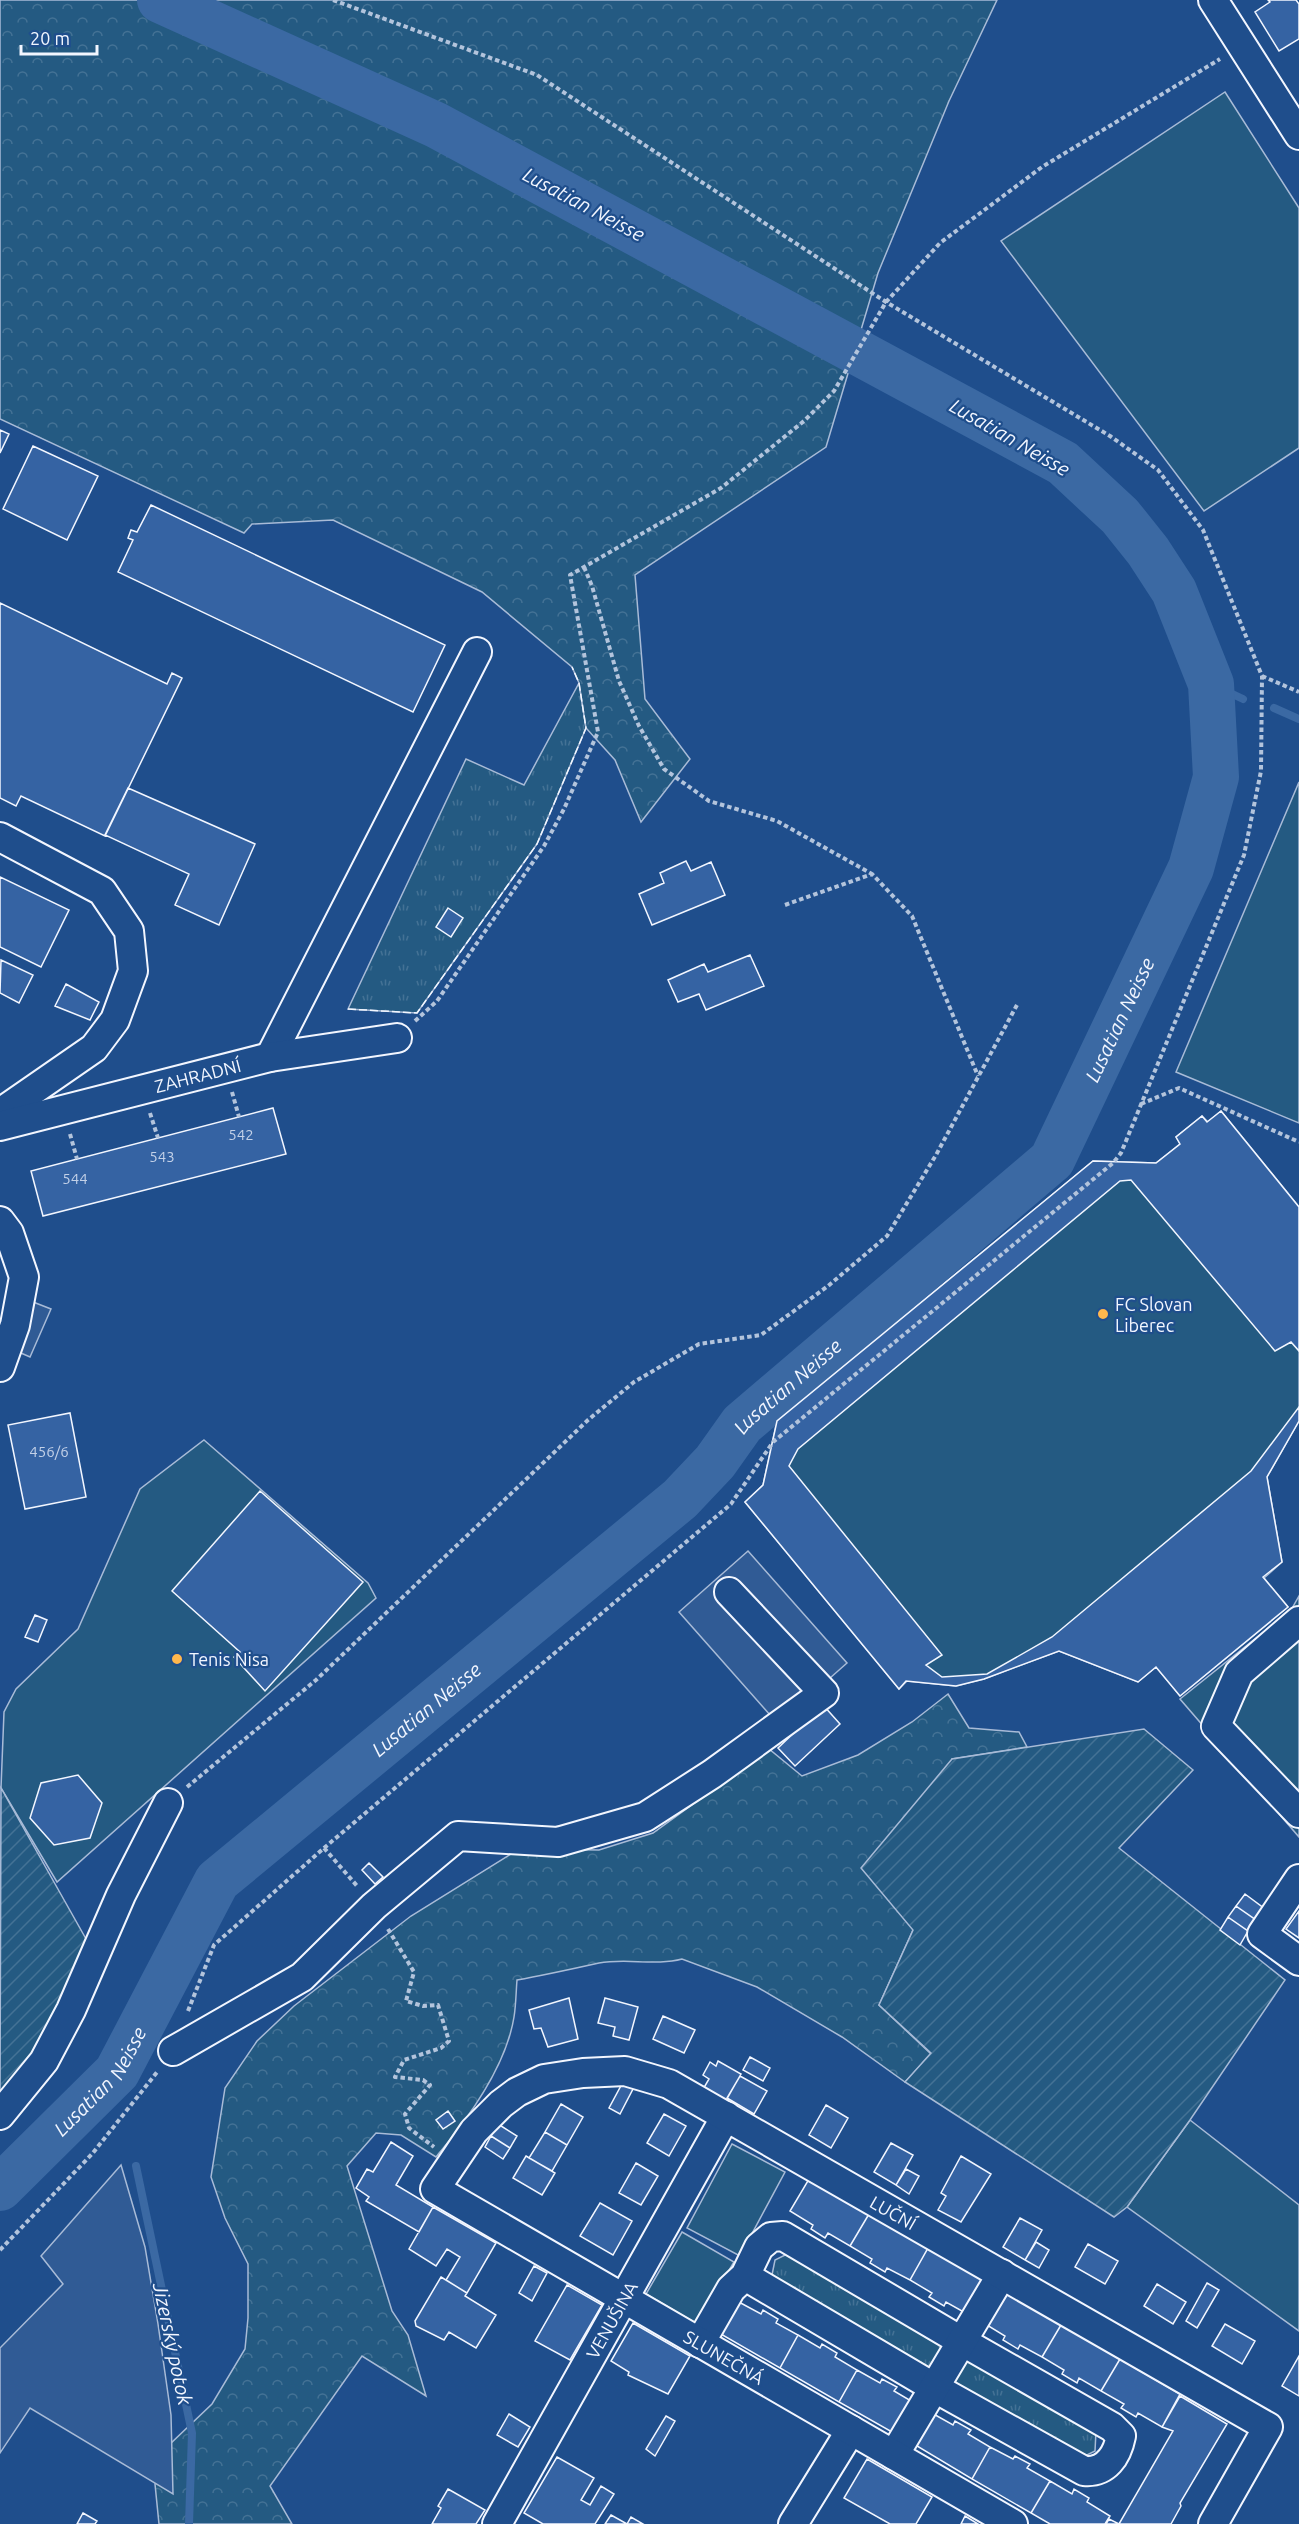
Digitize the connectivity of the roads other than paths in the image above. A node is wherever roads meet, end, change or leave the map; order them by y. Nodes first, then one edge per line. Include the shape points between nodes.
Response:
1 (1213, 0) edge
2 (1299, 135) edge
3 (477, 652) dead end
4 (0, 837) edge
5 (397, 1038) road end
6 (270, 1057) junction
7 (0, 1113) edge
8 (0, 1126) edge
9 (0, 1221) edge
10 (0, 1367) edge
11 (729, 1592) dead end
12 (1299, 1621) edge
13 (168, 1803) road end
14 (1299, 1814) edge
15 (1299, 1879) edge
16 (1299, 1960) edge
17 (173, 2051) road end
18 (0, 2115) edge
19 (726, 2116) junction
20 (435, 2189) joint
21 (1002, 2274) junction
22 (745, 2276) junction
23 (622, 2298) junction
24 (963, 2342) junction
25 (700, 2343) junction
26 (935, 2388) junction
27 (851, 2430) junction
28 (894, 2455) junction
29 (504, 2522) edge
30 (793, 2524) edge
31 (1013, 2524) edge
32 (1213, 2524) edge

1 - 2 street
3 - 6 street
4 - 7 street via 102,891 129,931 133,970 115,1020 94,1048
5 - 6 street, ZAHRADNÍ
6 - 8 street, ZAHRADNÍ
9 - 10 street via 9,1233 24,1277 15,1325
11 - 17 street via 824,1693 645,1817 558,1842 458,1836 374,1906 302,1977
12 - 14 street via 1239,1673 1216,1726
13 - 18 street via 50,2051
15 - 16 street via 1262,1934
19 - 20 street, LUČNÍ via 669,2084 625,2071 544,2079 517,2092 474,2131
19 - 21 street, LUČNÍ
19 - 23 street, VENUŠINA
20 - 23 street, SLUNEČNÁ
21 - 24 street
21 - 32 street, LUČNÍ via 1268,2427
22 - 24 street via 759,2247 771,2237 783,2236
22 - 25 street via 731,2289
22 - 26 street
23 - 25 street, SLUNEČNÁ
23 - 29 street, VENUŠINA
24 - 26 street
24 - 26 street via 1112,2427 1121,2436 1118,2451 1096,2472 1084,2471
25 - 27 street, SLUNEČNÁ
26 - 28 street
27 - 28 street, SLUNEČNÁ
27 - 30 street
28 - 31 street, SLUNEČNÁ

